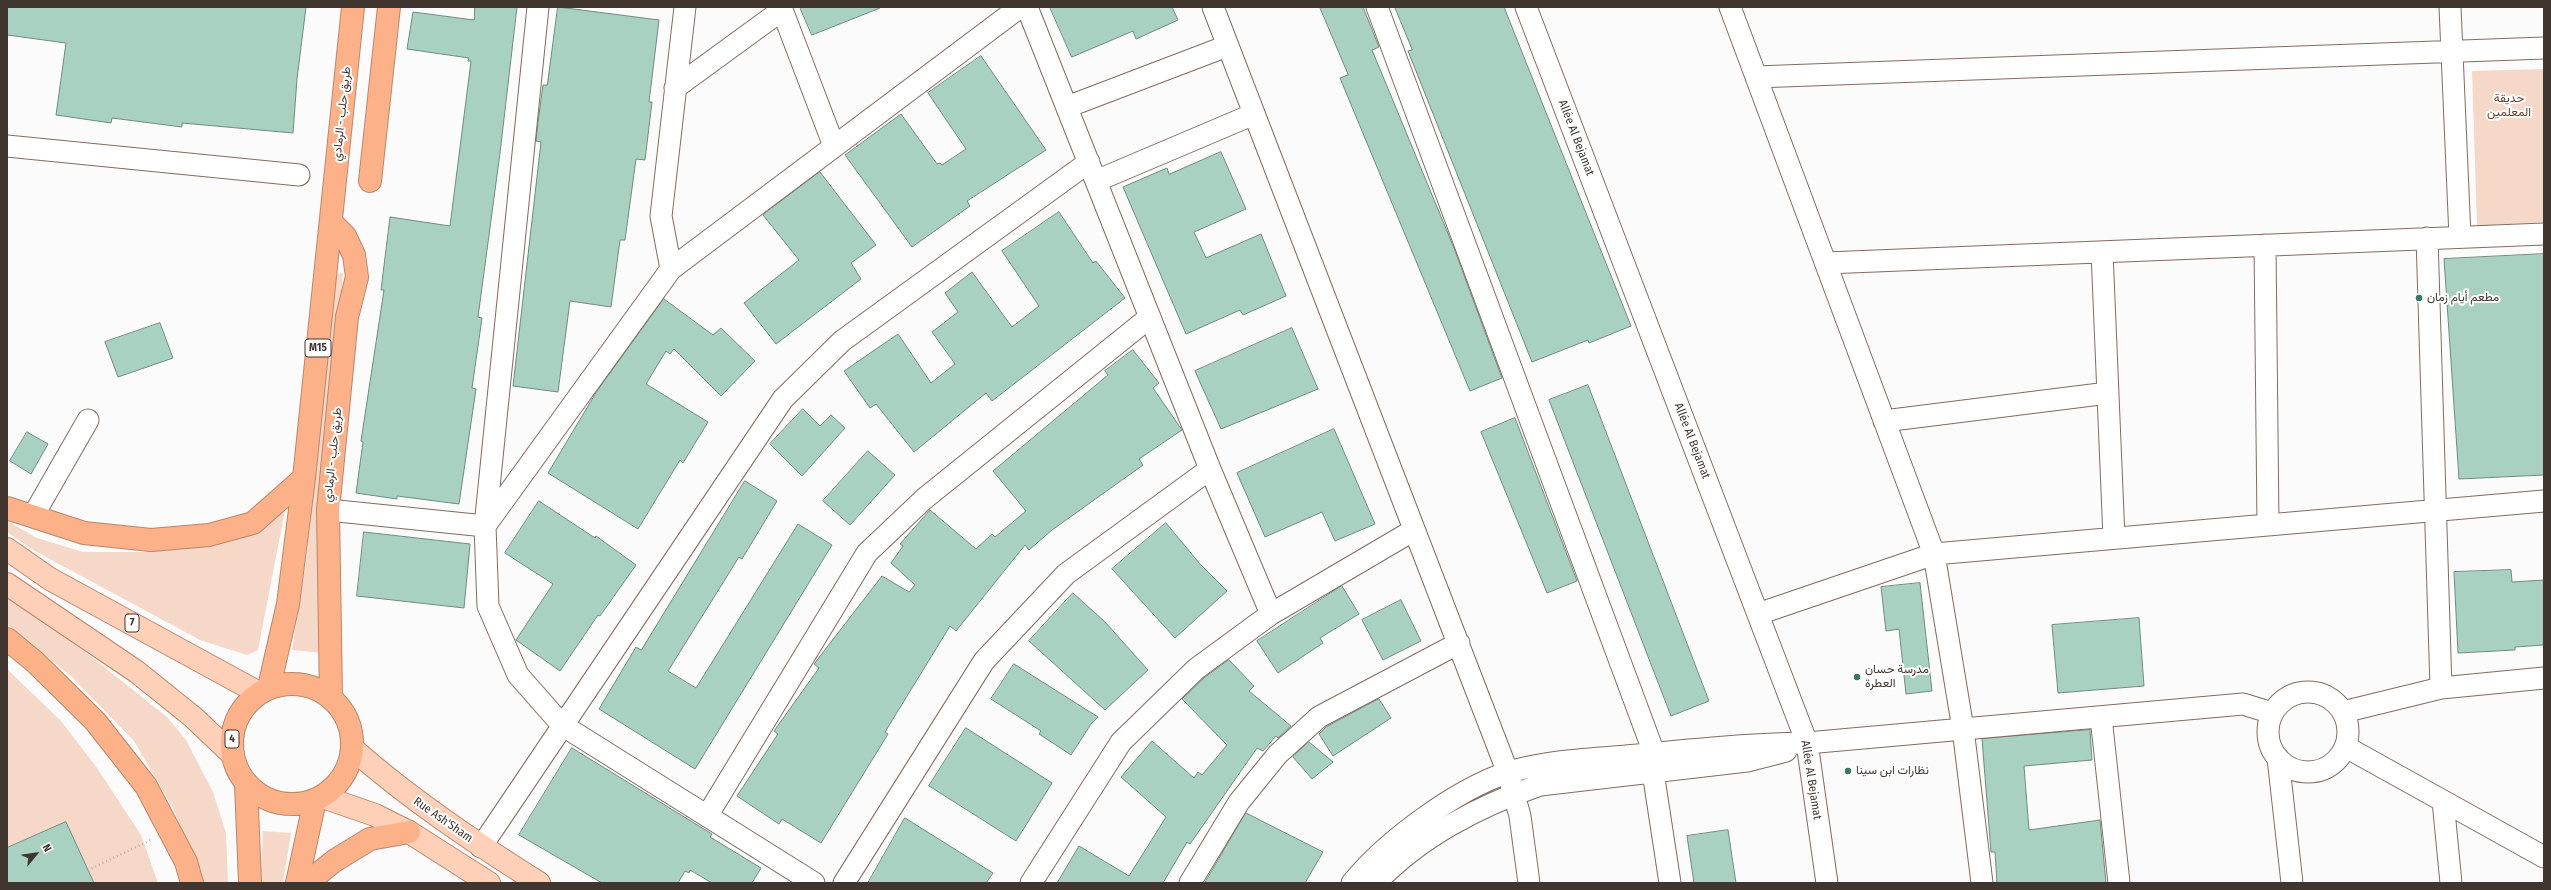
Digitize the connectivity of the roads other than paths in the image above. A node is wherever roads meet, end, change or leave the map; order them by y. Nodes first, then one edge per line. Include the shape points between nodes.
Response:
1 (353, 7) edge
2 (389, 7) edge
3 (538, 7) edge
4 (685, 7) edge
5 (1020, 7) edge
6 (1027, 7) edge
7 (1213, 7) edge
8 (1377, 7) edge
9 (1526, 7) edge
10 (1730, 7) edge
11 (2450, 7) edge
12 (781, 8) edge
13 (1227, 46) junction
14 (2544, 48) edge
15 (2452, 51) junction
16 (1756, 77) junction
17 (676, 88) junction
18 (344, 103) junction
19 (378, 104) junction
20 (1067, 107) junction
21 (1254, 114) junction
22 (7, 146) edge
23 (834, 146) junction
24 (1092, 172) junction
25 (299, 175) dead end
26 (370, 181) dead end
27 (331, 222) junction
28 (2544, 234) edge
29 (2460, 237) junction
30 (2427, 238) junction
31 (2265, 245) junction
32 (2102, 252) junction
33 (1826, 263) junction
34 (671, 269) junction
35 (1150, 317) junction
36 (2108, 393) junction
37 (88, 420) dead end
38 (1884, 420) junction
39 (1210, 469) junction
40 (304, 478) junction
41 (2544, 501) edge
42 (7, 508) edge
43 (328, 510) junction
44 (2435, 510) junction
45 (33, 516) junction
46 (2268, 525) junction
47 (484, 526) junction
48 (1414, 530) junction
49 (2114, 538) junction
50 (7, 549) edge
51 (1934, 554) junction
52 (7, 584) edge
53 (1271, 614) junction
54 (1758, 614) junction
55 (7, 639) edge
56 (1459, 644) junction
57 (2544, 678) edge
58 (2441, 688) junction
59 (264, 690) junction
60 (331, 698) junction
61 (2343, 712) junction
62 (2272, 713) junction
63 (2101, 717) junction
64 (562, 725) junction
65 (1963, 729) junction
66 (1807, 743) junction
67 (2346, 747) junction
68 (353, 749) junction
69 (233, 756) junction
70 (2278, 758) junction
71 (1654, 762) junction
72 (1508, 773) junction
73 (246, 784) junction
74 (1515, 794) junction
75 (319, 799) junction
76 (2443, 801) junction
77 (707, 816) junction
78 (409, 832) junction
79 (481, 847) junction
80 (2544, 857) edge
81 (192, 883) edge
82 (250, 883) edge
83 (297, 883) edge
84 (307, 883) edge
85 (489, 883) edge
86 (539, 883) edge
87 (814, 883) edge
88 (844, 883) edge
89 (1031, 883) edge
90 (1190, 883) edge
91 (1352, 883) edge
92 (1376, 883) edge
93 (1529, 883) edge
94 (1670, 883) edge
95 (1827, 883) edge
96 (1982, 883) edge
97 (2119, 883) edge
98 (2292, 883) edge
99 (2451, 883) edge

1 - 18 highway, طريق حلب - الرمادي / M15
2 - 19 highway
3 - 47 street
4 - 17 street
5 - 23 street
6 - 20 street
7 - 13 street
8 - 71 street
9 - 54 street, Allée Al Bejamat
10 - 16 street
11 - 15 street
12 - 17 street
12 - 23 street
13 - 20 street
13 - 21 street
14 - 15 street
15 - 16 street
15 - 29 street
16 - 33 street
17 - 34 street via 661,216
18 - 19 highway
18 - 27 highway, طريق حلب - الرمادي / M15
19 - 26 highway
20 - 24 street
21 - 24 street
21 - 48 street
22 - 25 street
23 - 34 street
24 - 35 street
24 - 64 street via 842,341 783,399
27 - 40 highway, طريق حلب - الرمادي / M15
27 - 43 highway, طريق حلب - الرمادي / M15 via 345,236 354,255 357,277 347,317
28 - 29 street
29 - 30 street
30 - 31 street
30 - 44 street
31 - 32 street
31 - 46 street
32 - 33 street
32 - 36 street
33 - 38 street
34 - 47 street
35 - 39 street
35 - 77 street via 924,499 867,553
36 - 38 street
36 - 49 street
37 - 45 street
38 - 51 street
39 - 53 street
39 - 88 street via 1066,574 984,661
40 - 45 highway via 252,523 209,535 151,540 84,533
40 - 59 highway, طريق حلب - الرمادي / M15 via 288,604
41 - 44 street
42 - 45 highway
43 - 47 street
43 - 60 highway, طريق حلب - الرمادي / M15
44 - 46 street
44 - 58 street
46 - 49 street
47 - 64 street via 488,606 518,674
48 - 53 street
48 - 56 street
49 - 51 street
50 - 59 main road, 7 via 50,579
51 - 54 street
51 - 65 street
52 - 69 main road via 137,672 193,717
53 - 89 street via 1196,669 1121,742
54 - 66 street, Allée Al Bejamat
55 - 81 highway via 35,662 95,721 146,786 186,862
56 - 72 street
56 - 90 street via 1319,717 1278,754 1239,802
57 - 58 street
58 - 61 street
59 - 60 highway via 291,683 312,686
59 - 69 highway, 4 via 246,704 236,720 232,737
60 - 68 highway via 344,712 351,730
61 - 62 street via 2335,702 2313,691 2289,696 2279,703
61 - 67 street via 2348,723
62 - 63 street via 2243,704
62 - 70 street via 2268,737 2271,748
63 - 65 street
63 - 97 street
64 - 77 street
64 - 79 street
65 - 66 street
65 - 96 street
66 - 71 street via 1747,761
66 - 95 street, Allée Al Bejamat
67 - 70 street via 2339,758 2328,767 2315,772 2301,772 2288,767
67 - 76 street
68 - 75 highway via 348,768 341,779
68 - 79 main road, Rue Ash'Sham via 395,786
69 - 73 highway, 4
70 - 98 street
71 - 72 street via 1550,763
71 - 74 street via 1540,785
71 - 94 street
72 - 74 street
72 - 91 street via 1483,783 1417,824 1376,857
73 - 75 highway, 4 via 260,796 278,803 297,805
73 - 82 highway, 4
74 - 92 street via 1436,834 1398,862
74 - 93 street
75 - 78 main road via 374,815
75 - 83 highway
76 - 80 street
76 - 99 street
77 - 87 street
78 - 84 highway via 370,839 334,861
78 - 85 main road
79 - 86 main road, Rue Ash'Sham

